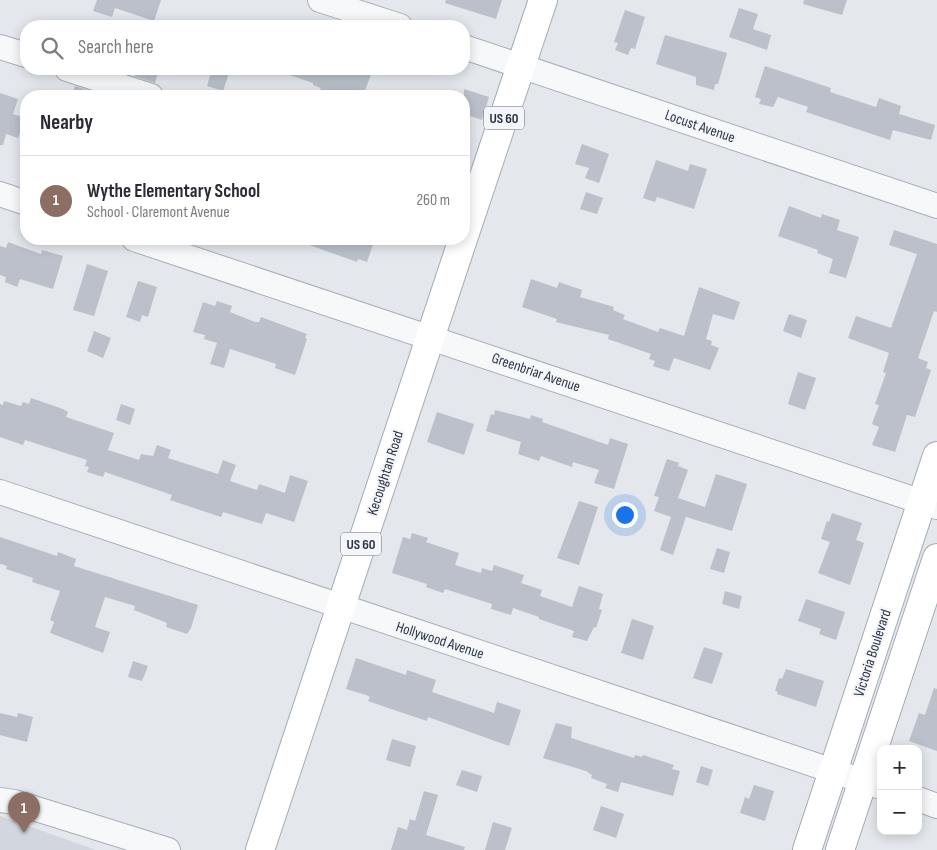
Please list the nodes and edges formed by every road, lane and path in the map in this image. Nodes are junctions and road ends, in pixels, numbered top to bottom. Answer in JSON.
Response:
{"nodes":[{"id":1,"x":320,"y":0,"type":"edge"},
{"id":2,"x":543,"y":0,"type":"edge"},
{"id":3,"x":382,"y":20,"type":"edge"},
{"id":4,"x":0,"y":47,"type":"edge"},
{"id":5,"x":470,"y":49,"type":"edge"},
{"id":6,"x":20,"y":54,"type":"edge"},
{"id":7,"x":521,"y":66,"type":"junction"},
{"id":8,"x":86,"y":75,"type":"edge"},
{"id":9,"x":132,"y":90,"type":"edge"},
{"id":10,"x":0,"y":194,"type":"edge"},
{"id":11,"x":470,"y":200,"type":"edge"},
{"id":12,"x":20,"y":201,"type":"edge"},
{"id":13,"x":937,"y":206,"type":"edge"},
{"id":14,"x":152,"y":245,"type":"edge"},
{"id":15,"x":460,"y":245,"type":"edge"},
{"id":16,"x":430,"y":337,"type":"junction"},
{"id":17,"x":937,"y":456,"type":"edge"},
{"id":18,"x":0,"y":492,"type":"edge"},
{"id":19,"x":929,"y":505,"type":"edge"},
{"id":20,"x":937,"y":558,"type":"edge"},
{"id":21,"x":341,"y":606,"type":"junction"},
{"id":22,"x":834,"y":771,"type":"junction"},
{"id":23,"x":872,"y":784,"type":"edge"},
{"id":24,"x":0,"y":800,"type":"edge"},
{"id":25,"x":922,"y":801,"type":"edge"},
{"id":26,"x":937,"y":806,"type":"edge"},
{"id":27,"x":168,"y":850,"type":"edge"},
{"id":28,"x":260,"y":850,"type":"edge"},
{"id":29,"x":807,"y":850,"type":"edge"},
{"id":30,"x":840,"y":850,"type":"edge"}],
"edges":[{"from":1,"to":3,"type":"street"},
{"from":2,"to":7,"type":"main road","name":"Kecoughtan Road","number":"US 60"},
{"from":4,"to":6,"type":"street"},
{"from":5,"to":7,"type":"street","name":"Locust Avenue"},
{"from":7,"to":11,"type":"main road","name":"Kecoughtan Road","number":"US 60"},
{"from":7,"to":13,"type":"street","name":"Locust Avenue"},
{"from":8,"to":9,"type":"street"},
{"from":10,"to":12,"type":"street"},
{"from":14,"to":16,"type":"street","name":"Greenbriar Avenue"},
{"from":15,"to":16,"type":"main road","name":"Kecoughtan Road","number":"US 60"},
{"from":16,"to":19,"type":"street","name":"Greenbriar Avenue"},
{"from":16,"to":21,"type":"main road","name":"Kecoughtan Road","number":"US 60"},
{"from":17,"to":19,"type":"main road","name":"Victoria Boulevard"},
{"from":18,"to":21,"type":"street","name":"Hollywood Avenue"},
{"from":19,"to":22,"type":"main road","name":"Victoria Boulevard"},
{"from":20,"to":23,"type":"main road"},
{"from":21,"to":22,"type":"street","name":"Hollywood Avenue"},
{"from":21,"to":28,"type":"main road","name":"Kecoughtan Road","number":"US 60"},
{"from":22,"to":23,"type":"street","name":"Hollywood Avenue"},
{"from":22,"to":29,"type":"main road","name":"Victoria Boulevard"},
{"from":23,"to":30,"type":"main road"},
{"from":24,"to":27,"type":"street"},
{"from":25,"to":26,"type":"street"}]}
